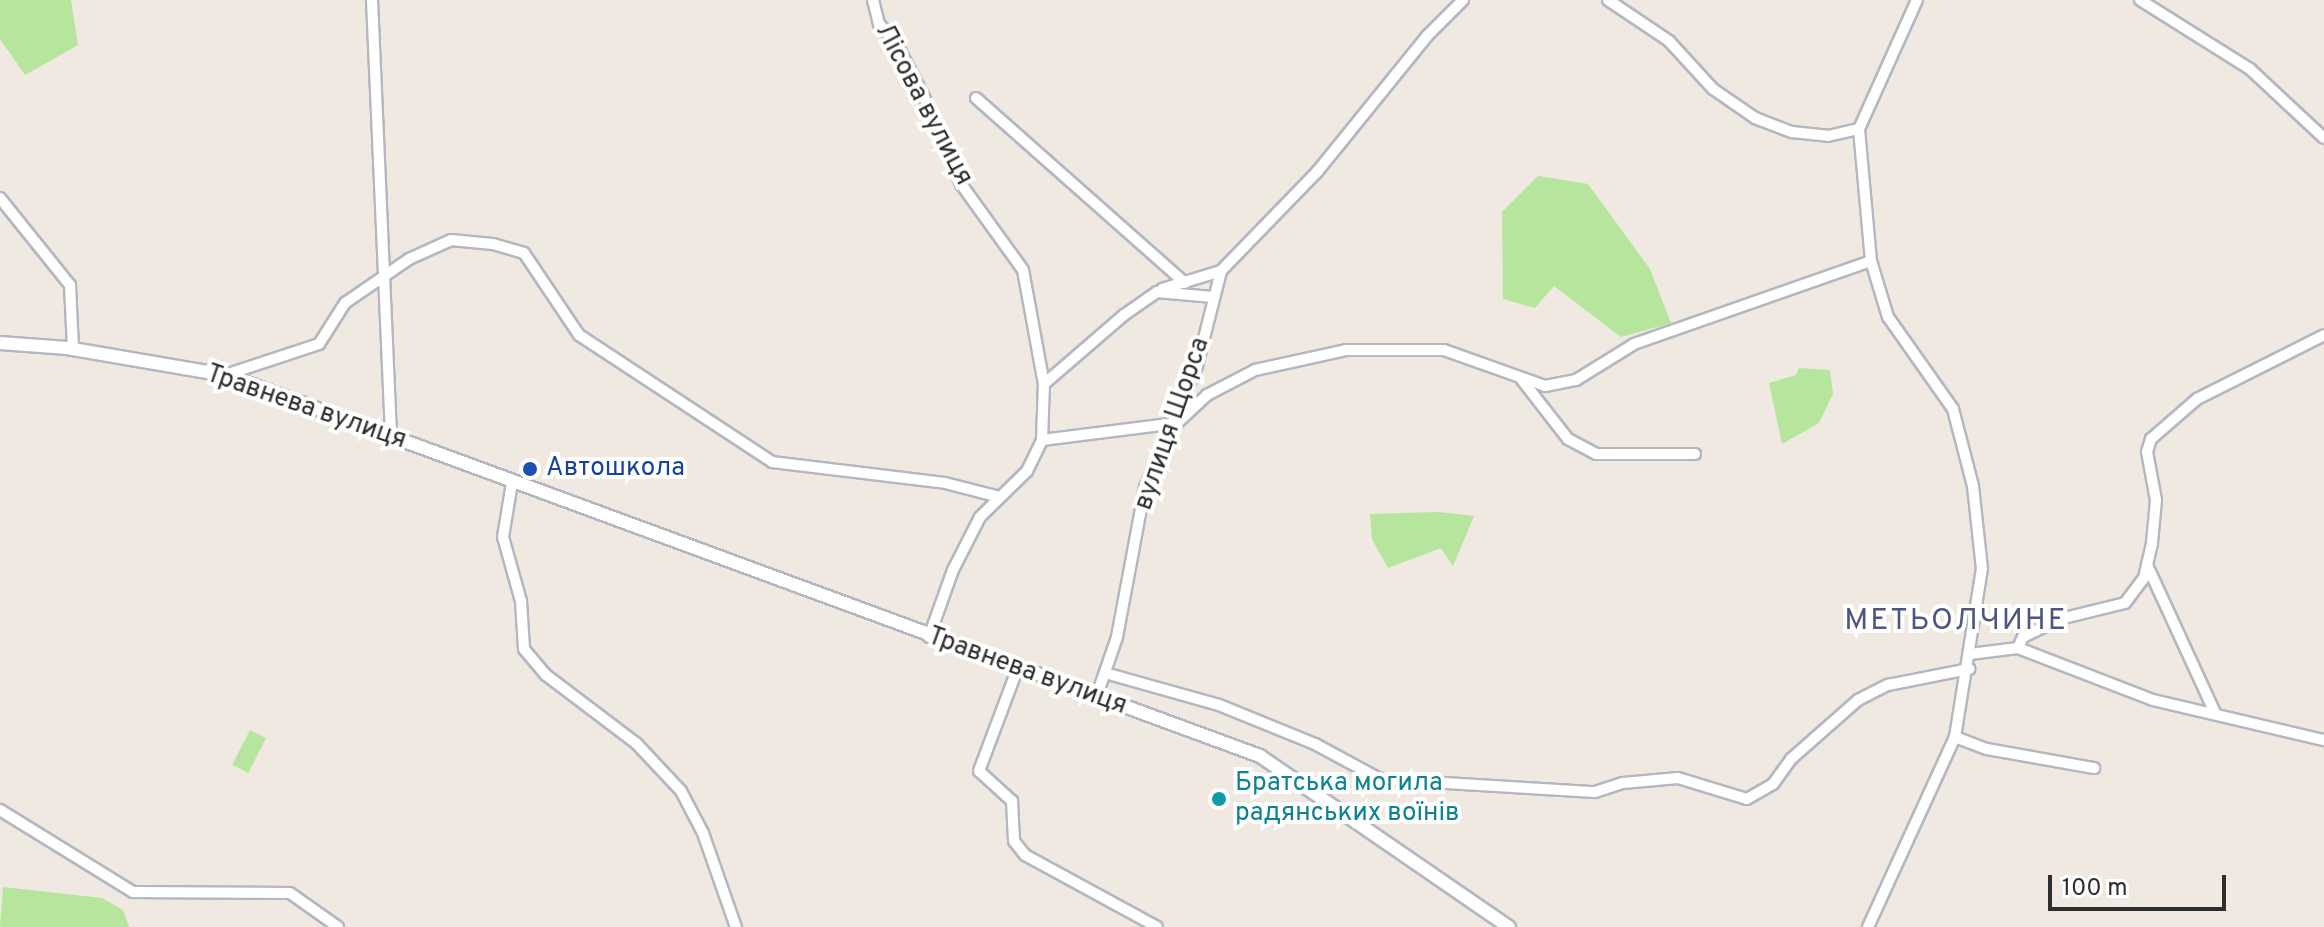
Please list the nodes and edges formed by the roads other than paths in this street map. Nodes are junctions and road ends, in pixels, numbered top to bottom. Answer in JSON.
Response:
{"nodes":[{"id":1,"x":372,"y":0,"type":"edge"},
{"id":2,"x":873,"y":0,"type":"edge"},
{"id":3,"x":1463,"y":0,"type":"edge"},
{"id":4,"x":1608,"y":0,"type":"edge"},
{"id":5,"x":1917,"y":0,"type":"edge"},
{"id":6,"x":2140,"y":0,"type":"edge"},
{"id":7,"x":976,"y":98,"type":"dead end"},
{"id":8,"x":1859,"y":129,"type":"junction"},
{"id":9,"x":2324,"y":138,"type":"edge"},
{"id":10,"x":0,"y":198,"type":"edge"},
{"id":11,"x":1871,"y":261,"type":"junction"},
{"id":12,"x":1221,"y":271,"type":"junction"},
{"id":13,"x":384,"y":279,"type":"junction"},
{"id":14,"x":1185,"y":283,"type":"junction"},
{"id":15,"x":1157,"y":292,"type":"junction"},
{"id":16,"x":1213,"y":297,"type":"junction"},
{"id":17,"x":2324,"y":335,"type":"edge"},
{"id":18,"x":0,"y":343,"type":"edge"},
{"id":19,"x":73,"y":349,"type":"junction"},
{"id":20,"x":225,"y":375,"type":"junction"},
{"id":21,"x":1522,"y":380,"type":"junction"},
{"id":22,"x":1044,"y":384,"type":"junction"},
{"id":23,"x":1177,"y":423,"type":"junction"},
{"id":24,"x":391,"y":437,"type":"junction"},
{"id":25,"x":1042,"y":440,"type":"junction"},
{"id":26,"x":1695,"y":454,"type":"dead end"},
{"id":27,"x":512,"y":483,"type":"junction"},
{"id":28,"x":996,"y":496,"type":"junction"},
{"id":29,"x":2147,"y":565,"type":"junction"},
{"id":30,"x":929,"y":637,"type":"junction"},
{"id":31,"x":2018,"y":648,"type":"junction"},
{"id":32,"x":1970,"y":654,"type":"junction"},
{"id":33,"x":1969,"y":669,"type":"junction"},
{"id":34,"x":1017,"y":670,"type":"junction"},
{"id":35,"x":1105,"y":673,"type":"junction"},
{"id":36,"x":1096,"y":698,"type":"junction"},
{"id":37,"x":2215,"y":713,"type":"junction"},
{"id":38,"x":1955,"y":737,"type":"junction"},
{"id":39,"x":2324,"y":740,"type":"edge"},
{"id":40,"x":2094,"y":768,"type":"dead end"},
{"id":41,"x":0,"y":810,"type":"edge"},
{"id":42,"x":338,"y":927,"type":"edge"},
{"id":43,"x":736,"y":927,"type":"edge"},
{"id":44,"x":1157,"y":927,"type":"edge"},
{"id":45,"x":1509,"y":927,"type":"edge"},
{"id":46,"x":1868,"y":927,"type":"edge"}],
"edges":[{"from":1,"to":13,"type":"street"},
{"from":2,"to":22,"type":"street","name":"Лісова вулиця"},
{"from":3,"to":12,"type":"street","name":"вулиця Щорса"},
{"from":4,"to":8,"type":"street"},
{"from":5,"to":8,"type":"street"},
{"from":6,"to":9,"type":"street"},
{"from":7,"to":14,"type":"street"},
{"from":8,"to":11,"type":"street"},
{"from":10,"to":19,"type":"street"},
{"from":11,"to":21,"type":"street"},
{"from":11,"to":32,"type":"street"},
{"from":12,"to":14,"type":"street"},
{"from":12,"to":16,"type":"street","name":"вулиця Щорса"},
{"from":13,"to":20,"type":"street"},
{"from":13,"to":24,"type":"street"},
{"from":13,"to":28,"type":"street"},
{"from":14,"to":15,"type":"street"},
{"from":15,"to":16,"type":"street"},
{"from":15,"to":22,"type":"street"},
{"from":16,"to":23,"type":"street","name":"вулиця Щорса"},
{"from":17,"to":29,"type":"street"},
{"from":18,"to":19,"type":"street","name":"Травнева вулиця"},
{"from":19,"to":20,"type":"street","name":"Травнева вулиця"},
{"from":20,"to":24,"type":"street","name":"Травнева вулиця"},
{"from":21,"to":23,"type":"street"},
{"from":21,"to":26,"type":"street"},
{"from":22,"to":25,"type":"street","name":"Лісова вулиця"},
{"from":23,"to":25,"type":"street"},
{"from":23,"to":35,"type":"street","name":"вулиця Щорса"},
{"from":24,"to":27,"type":"street","name":"Травнева вулиця"},
{"from":25,"to":28,"type":"street"},
{"from":27,"to":30,"type":"street","name":"Травнева вулиця"},
{"from":27,"to":43,"type":"street"},
{"from":28,"to":30,"type":"street"},
{"from":29,"to":31,"type":"street"},
{"from":29,"to":37,"type":"street"},
{"from":30,"to":34,"type":"street","name":"Травнева вулиця"},
{"from":31,"to":32,"type":"street"},
{"from":31,"to":37,"type":"street"},
{"from":32,"to":33,"type":"street"},
{"from":33,"to":35,"type":"street"},
{"from":33,"to":38,"type":"street"},
{"from":34,"to":36,"type":"street","name":"Травнева вулиця"},
{"from":34,"to":44,"type":"street"},
{"from":35,"to":36,"type":"street","name":"вулиця Щорса"},
{"from":36,"to":45,"type":"street","name":"Травнева вулиця"},
{"from":37,"to":39,"type":"street"},
{"from":38,"to":40,"type":"street"},
{"from":38,"to":46,"type":"street"},
{"from":41,"to":42,"type":"street"}]}
